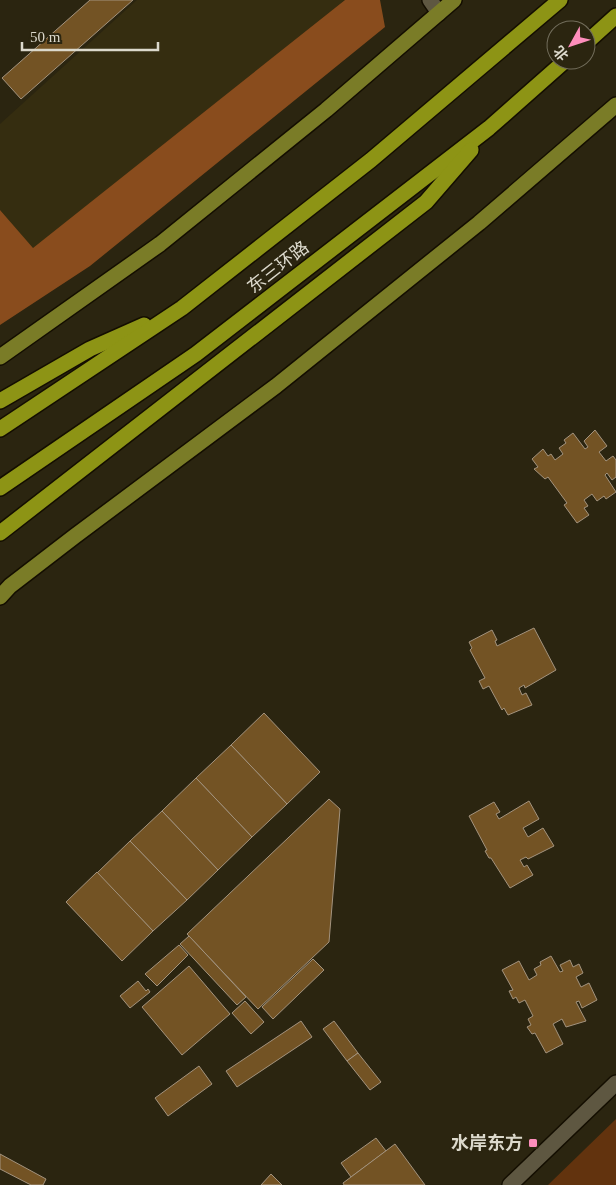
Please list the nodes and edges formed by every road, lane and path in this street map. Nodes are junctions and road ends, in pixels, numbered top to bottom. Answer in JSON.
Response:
{"nodes":[{"id":1,"x":430,"y":0,"type":"edge"},
{"id":2,"x":454,"y":0,"type":"edge"},
{"id":3,"x":560,"y":0,"type":"edge"},
{"id":4,"x":439,"y":13,"type":"junction"},
{"id":5,"x":616,"y":16,"type":"edge"},
{"id":6,"x":596,"y":33,"type":"edge"},
{"id":7,"x":555,"y":70,"type":"edge"},
{"id":8,"x":616,"y":105,"type":"edge"},
{"id":9,"x":489,"y":128,"type":"junction"},
{"id":10,"x":182,"y":308,"type":"junction"},
{"id":11,"x":0,"y":357,"type":"edge"},
{"id":12,"x":0,"y":401,"type":"edge"},
{"id":13,"x":0,"y":429,"type":"edge"},
{"id":14,"x":0,"y":488,"type":"edge"},
{"id":15,"x":0,"y":533,"type":"edge"},
{"id":16,"x":0,"y":597,"type":"edge"},
{"id":17,"x":616,"y":1083,"type":"edge"},
{"id":18,"x":510,"y":1185,"type":"edge"}],
"edges":[{"from":1,"to":4,"type":"street"},
{"from":2,"to":4,"type":"main road"},
{"from":3,"to":10,"type":"highway","name":"东三环路"},
{"from":4,"to":11,"type":"main road"},
{"from":5,"to":6,"type":"highway"},
{"from":7,"to":9,"type":"highway","name":"东三环路"},
{"from":8,"to":16,"type":"main road"},
{"from":9,"to":14,"type":"highway","name":"东三环路"},
{"from":9,"to":15,"type":"highway"},
{"from":10,"to":12,"type":"highway"},
{"from":10,"to":13,"type":"highway","name":"东三环路"},
{"from":17,"to":18,"type":"street"}]}
